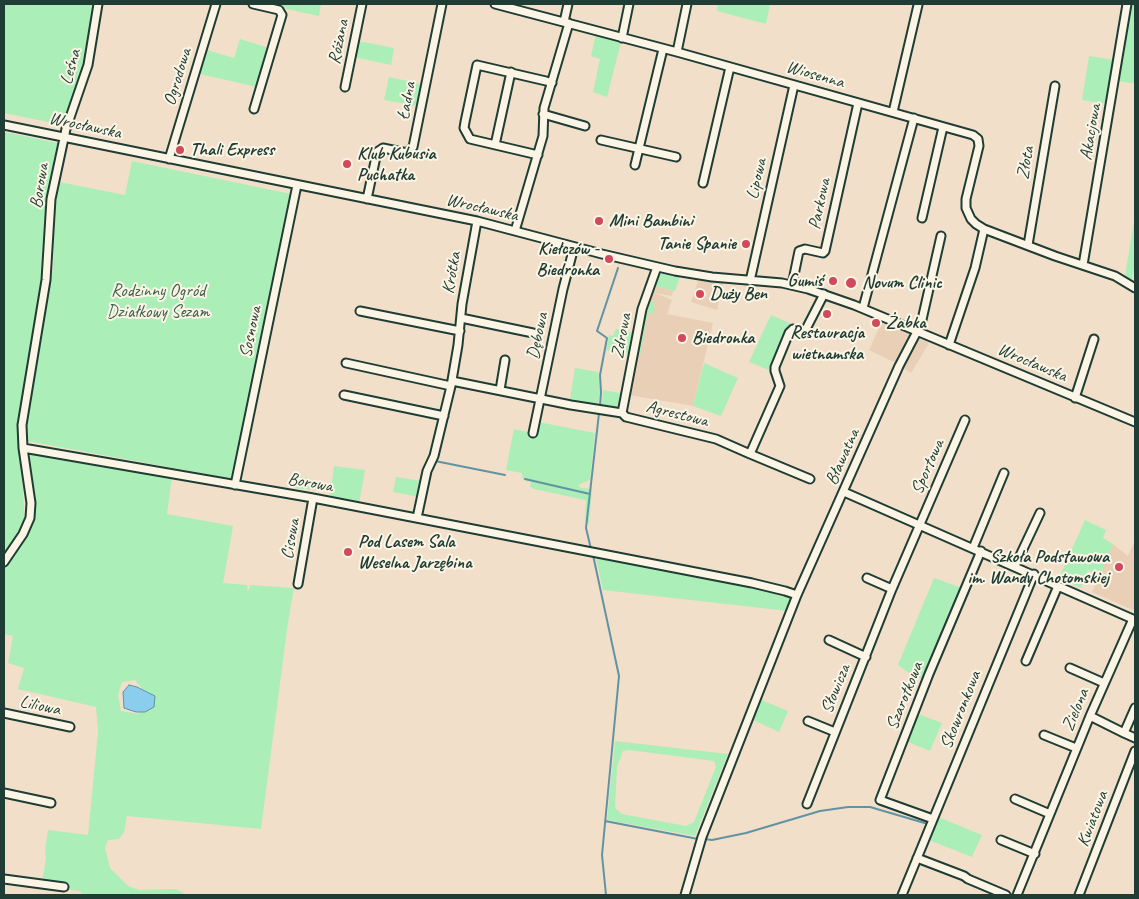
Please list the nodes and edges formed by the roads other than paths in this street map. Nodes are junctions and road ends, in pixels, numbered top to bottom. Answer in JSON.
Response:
{"nodes":[{"id":1,"x":98,"y":4,"type":"edge"},
{"id":2,"x":216,"y":4,"type":"edge"},
{"id":3,"x":253,"y":4,"type":"edge"},
{"id":4,"x":362,"y":4,"type":"edge"},
{"id":5,"x":442,"y":4,"type":"edge"},
{"id":6,"x":495,"y":4,"type":"edge"},
{"id":7,"x":568,"y":4,"type":"edge"},
{"id":8,"x":629,"y":4,"type":"edge"},
{"id":9,"x":687,"y":4,"type":"edge"},
{"id":10,"x":1127,"y":4,"type":"edge"},
{"id":11,"x":918,"y":5,"type":"edge"},
{"id":12,"x":566,"y":23,"type":"junction"},
{"id":13,"x":622,"y":38,"type":"junction"},
{"id":14,"x":663,"y":49,"type":"junction"},
{"id":15,"x":676,"y":52,"type":"junction"},
{"id":16,"x":730,"y":67,"type":"junction"},
{"id":17,"x":511,"y":72,"type":"junction"},
{"id":18,"x":552,"y":84,"type":"junction"},
{"id":19,"x":794,"y":85,"type":"junction"},
{"id":20,"x":1054,"y":86,"type":"dead end"},
{"id":21,"x":345,"y":87,"type":"dead end"},
{"id":22,"x":858,"y":103,"type":"junction"},
{"id":23,"x":254,"y":109,"type":"dead end"},
{"id":24,"x":893,"y":112,"type":"junction"},
{"id":25,"x":543,"y":114,"type":"junction"},
{"id":26,"x":914,"y":118,"type":"junction"},
{"id":27,"x":4,"y":125,"type":"edge"},
{"id":28,"x":585,"y":126,"type":"dead end"},
{"id":29,"x":943,"y":126,"type":"junction"},
{"id":30,"x":64,"y":137,"type":"junction"},
{"id":31,"x":602,"y":140,"type":"dead end"},
{"id":32,"x":495,"y":145,"type":"junction"},
{"id":33,"x":639,"y":149,"type":"junction"},
{"id":34,"x":538,"y":155,"type":"junction"},
{"id":35,"x":676,"y":157,"type":"dead end"},
{"id":36,"x":168,"y":159,"type":"junction"},
{"id":37,"x":635,"y":165,"type":"dead end"},
{"id":38,"x":702,"y":183,"type":"dead end"},
{"id":39,"x":297,"y":185,"type":"junction"},
{"id":40,"x":368,"y":199,"type":"junction"},
{"id":41,"x":922,"y":218,"type":"dead end"},
{"id":42,"x":477,"y":221,"type":"junction"},
{"id":43,"x":984,"y":229,"type":"junction"},
{"id":44,"x":515,"y":231,"type":"junction"},
{"id":45,"x":941,"y":236,"type":"dead end"},
{"id":46,"x":1028,"y":245,"type":"junction"},
{"id":47,"x":574,"y":247,"type":"junction"},
{"id":48,"x":1083,"y":266,"type":"junction"},
{"id":49,"x":657,"y":267,"type":"junction"},
{"id":50,"x":750,"y":281,"type":"junction"},
{"id":51,"x":792,"y":285,"type":"junction"},
{"id":52,"x":1135,"y":287,"type":"edge"},
{"id":53,"x":824,"y":294,"type":"junction"},
{"id":54,"x":863,"y":308,"type":"junction"},
{"id":55,"x":360,"y":311,"type":"dead end"},
{"id":56,"x":461,"y":318,"type":"junction"},
{"id":57,"x":460,"y":330,"type":"junction"},
{"id":58,"x":917,"y":332,"type":"junction"},
{"id":59,"x":533,"y":333,"type":"dead end"},
{"id":60,"x":1094,"y":339,"type":"dead end"},
{"id":61,"x":949,"y":345,"type":"junction"},
{"id":62,"x":505,"y":360,"type":"dead end"},
{"id":63,"x":346,"y":363,"type":"dead end"},
{"id":64,"x":451,"y":383,"type":"junction"},
{"id":65,"x":500,"y":390,"type":"junction"},
{"id":66,"x":344,"y":395,"type":"dead end"},
{"id":67,"x":1075,"y":398,"type":"junction"},
{"id":68,"x":540,"y":399,"type":"junction"},
{"id":69,"x":622,"y":413,"type":"junction"},
{"id":70,"x":444,"y":416,"type":"junction"},
{"id":71,"x":965,"y":420,"type":"dead end"},
{"id":72,"x":1135,"y":422,"type":"edge"},
{"id":73,"x":533,"y":433,"type":"dead end"},
{"id":74,"x":22,"y":448,"type":"junction"},
{"id":75,"x":750,"y":454,"type":"junction"},
{"id":76,"x":1004,"y":473,"type":"dead end"},
{"id":77,"x":810,"y":479,"type":"dead end"},
{"id":78,"x":235,"y":485,"type":"junction"},
{"id":79,"x":844,"y":492,"type":"junction"},
{"id":80,"x":313,"y":498,"type":"junction"},
{"id":81,"x":1040,"y":513,"type":"dead end"},
{"id":82,"x":417,"y":518,"type":"junction"},
{"id":83,"x":919,"y":525,"type":"junction"},
{"id":84,"x":977,"y":550,"type":"junction"},
{"id":85,"x":4,"y":562,"type":"edge"},
{"id":86,"x":1014,"y":566,"type":"junction"},
{"id":87,"x":1034,"y":574,"type":"junction"},
{"id":88,"x":867,"y":578,"type":"dead end"},
{"id":89,"x":298,"y":584,"type":"dead end"},
{"id":90,"x":1058,"y":586,"type":"junction"},
{"id":91,"x":892,"y":588,"type":"junction"},
{"id":92,"x":797,"y":595,"type":"junction"},
{"id":93,"x":1134,"y":619,"type":"edge"},
{"id":94,"x":829,"y":640,"type":"dead end"},
{"id":95,"x":866,"y":656,"type":"junction"},
{"id":96,"x":1026,"y":661,"type":"dead end"},
{"id":97,"x":1070,"y":668,"type":"dead end"},
{"id":98,"x":1104,"y":683,"type":"junction"},
{"id":99,"x":1135,"y":708,"type":"edge"},
{"id":100,"x":4,"y":713,"type":"edge"},
{"id":101,"x":1090,"y":716,"type":"junction"},
{"id":102,"x":808,"y":722,"type":"dead end"},
{"id":103,"x":70,"y":727,"type":"dead end"},
{"id":104,"x":835,"y":732,"type":"junction"},
{"id":105,"x":1124,"y":733,"type":"junction"},
{"id":106,"x":1044,"y":735,"type":"dead end"},
{"id":107,"x":1135,"y":738,"type":"edge"},
{"id":108,"x":1076,"y":748,"type":"junction"},
{"id":109,"x":1135,"y":753,"type":"edge"},
{"id":110,"x":4,"y":793,"type":"edge"},
{"id":111,"x":1016,"y":799,"type":"dead end"},
{"id":112,"x":51,"y":804,"type":"dead end"},
{"id":113,"x":807,"y":804,"type":"dead end"},
{"id":114,"x":1050,"y":814,"type":"junction"},
{"id":115,"x":933,"y":819,"type":"junction"},
{"id":116,"x":1001,"y":840,"type":"dead end"},
{"id":117,"x":1035,"y":854,"type":"junction"},
{"id":118,"x":917,"y":858,"type":"junction"},
{"id":119,"x":4,"y":879,"type":"edge"},
{"id":120,"x":64,"y":887,"type":"dead end"},
{"id":121,"x":996,"y":894,"type":"edge"},
{"id":122,"x":685,"y":895,"type":"edge"},
{"id":123,"x":902,"y":895,"type":"edge"},
{"id":124,"x":1006,"y":895,"type":"edge"},
{"id":125,"x":1017,"y":895,"type":"edge"},
{"id":126,"x":1079,"y":895,"type":"edge"}],
"edges":[{"from":1,"to":30,"type":"street","name":"Leśna"},
{"from":2,"to":36,"type":"street","name":"Ogrodowa"},
{"from":3,"to":23,"type":"street"},
{"from":4,"to":21,"type":"street","name":"Różana"},
{"from":5,"to":40,"type":"street","name":"Ładna"},
{"from":6,"to":12,"type":"street","name":"Wiosenna"},
{"from":7,"to":12,"type":"street"},
{"from":8,"to":13,"type":"street"},
{"from":9,"to":15,"type":"street"},
{"from":10,"to":48,"type":"street","name":"Akacjowa"},
{"from":11,"to":24,"type":"street"},
{"from":12,"to":13,"type":"street","name":"Wiosenna"},
{"from":12,"to":18,"type":"street"},
{"from":13,"to":14,"type":"street","name":"Wiosenna"},
{"from":14,"to":15,"type":"street","name":"Wiosenna"},
{"from":14,"to":33,"type":"street"},
{"from":15,"to":16,"type":"street","name":"Wiosenna"},
{"from":16,"to":19,"type":"street","name":"Wiosenna"},
{"from":16,"to":38,"type":"street"},
{"from":17,"to":18,"type":"street"},
{"from":17,"to":32,"type":"street"},
{"from":17,"to":32,"type":"street"},
{"from":18,"to":25,"type":"street"},
{"from":19,"to":22,"type":"street","name":"Wiosenna"},
{"from":19,"to":50,"type":"street","name":"Lipowa"},
{"from":20,"to":46,"type":"street","name":"Złota"},
{"from":22,"to":24,"type":"street","name":"Wiosenna"},
{"from":22,"to":51,"type":"street","name":"Parkowa"},
{"from":24,"to":26,"type":"street","name":"Wiosenna"},
{"from":25,"to":28,"type":"street"},
{"from":25,"to":34,"type":"street"},
{"from":26,"to":29,"type":"street","name":"Wiosenna"},
{"from":26,"to":54,"type":"street"},
{"from":27,"to":30,"type":"street","name":"Wrocławska"},
{"from":29,"to":41,"type":"street"},
{"from":29,"to":43,"type":"street","name":"Wiosenna"},
{"from":30,"to":36,"type":"street","name":"Wrocławska"},
{"from":30,"to":74,"type":"street","name":"Borowa"},
{"from":31,"to":33,"type":"street"},
{"from":32,"to":34,"type":"street"},
{"from":33,"to":35,"type":"street"},
{"from":33,"to":37,"type":"street"},
{"from":34,"to":44,"type":"street"},
{"from":36,"to":39,"type":"street","name":"Wrocławska"},
{"from":39,"to":40,"type":"street","name":"Wrocławska"},
{"from":39,"to":78,"type":"street","name":"Sosnowa"},
{"from":40,"to":42,"type":"street","name":"Wrocławska"},
{"from":42,"to":44,"type":"street","name":"Wrocławska"},
{"from":42,"to":56,"type":"street","name":"Krótka"},
{"from":43,"to":46,"type":"street"},
{"from":43,"to":61,"type":"street"},
{"from":44,"to":47,"type":"street","name":"Wrocławska"},
{"from":45,"to":58,"type":"street"},
{"from":46,"to":48,"type":"street"},
{"from":47,"to":49,"type":"street","name":"Wrocławska"},
{"from":47,"to":68,"type":"street","name":"Dębowa"},
{"from":48,"to":52,"type":"street"},
{"from":49,"to":50,"type":"street","name":"Wrocławska"},
{"from":49,"to":69,"type":"street","name":"Zdrowa"},
{"from":50,"to":51,"type":"street","name":"Wrocławska"},
{"from":51,"to":53,"type":"street","name":"Wrocławska"},
{"from":53,"to":54,"type":"street","name":"Wrocławska"},
{"from":53,"to":75,"type":"street"},
{"from":54,"to":58,"type":"street","name":"Wrocławska"},
{"from":55,"to":57,"type":"street"},
{"from":56,"to":57,"type":"street","name":"Krótka"},
{"from":56,"to":59,"type":"street"},
{"from":57,"to":64,"type":"street","name":"Krótka"},
{"from":58,"to":61,"type":"street","name":"Wrocławska"},
{"from":58,"to":79,"type":"street","name":"Bławatna"},
{"from":60,"to":67,"type":"street"},
{"from":61,"to":67,"type":"street","name":"Wrocławska"},
{"from":62,"to":65,"type":"street"},
{"from":63,"to":64,"type":"street"},
{"from":64,"to":65,"type":"street"},
{"from":64,"to":70,"type":"street","name":"Krótka"},
{"from":65,"to":68,"type":"street"},
{"from":66,"to":70,"type":"street"},
{"from":67,"to":72,"type":"street","name":"Wrocławska"},
{"from":68,"to":69,"type":"street","name":"Agrestowa"},
{"from":68,"to":73,"type":"street","name":"Dębowa"},
{"from":69,"to":75,"type":"street","name":"Agrestowa"},
{"from":70,"to":82,"type":"street","name":"Krótka"},
{"from":71,"to":83,"type":"street","name":"Sportowa"},
{"from":74,"to":78,"type":"street","name":"Borowa"},
{"from":74,"to":85,"type":"street","name":"Borowa"},
{"from":75,"to":77,"type":"street","name":"Agrestowa"},
{"from":76,"to":84,"type":"street"},
{"from":78,"to":80,"type":"street","name":"Borowa"},
{"from":79,"to":83,"type":"street"},
{"from":79,"to":92,"type":"street","name":"Bławatna"},
{"from":80,"to":82,"type":"street","name":"Borowa"},
{"from":80,"to":89,"type":"street","name":"Cisowa"},
{"from":81,"to":86,"type":"street"},
{"from":82,"to":92,"type":"street","name":"Borowa"},
{"from":83,"to":84,"type":"street"},
{"from":83,"to":91,"type":"street","name":"Słowicza"},
{"from":84,"to":86,"type":"street"},
{"from":84,"to":115,"type":"street","name":"Szarotkowa"},
{"from":86,"to":87,"type":"street"},
{"from":87,"to":90,"type":"street"},
{"from":87,"to":115,"type":"street","name":"Skowronkowa"},
{"from":88,"to":91,"type":"street"},
{"from":90,"to":93,"type":"street"},
{"from":90,"to":96,"type":"street"},
{"from":91,"to":95,"type":"street","name":"Słowicza"},
{"from":92,"to":122,"type":"street","name":"Bławatna"},
{"from":93,"to":98,"type":"street","name":"Zielona"},
{"from":94,"to":95,"type":"street","name":"Słowicza"},
{"from":95,"to":104,"type":"street","name":"Słowicza"},
{"from":97,"to":98,"type":"street","name":"Zielona"},
{"from":98,"to":101,"type":"street","name":"Zielona"},
{"from":99,"to":105,"type":"street"},
{"from":100,"to":103,"type":"street","name":"Liliowa"},
{"from":101,"to":105,"type":"street"},
{"from":101,"to":108,"type":"street","name":"Zielona"},
{"from":102,"to":104,"type":"street","name":"Słowicza"},
{"from":104,"to":113,"type":"street","name":"Słowicza"},
{"from":105,"to":107,"type":"street"},
{"from":106,"to":108,"type":"street","name":"Zielona"},
{"from":108,"to":114,"type":"street","name":"Zielona"},
{"from":109,"to":126,"type":"street","name":"Kwiatowa"},
{"from":110,"to":112,"type":"street"},
{"from":111,"to":114,"type":"street"},
{"from":114,"to":117,"type":"street","name":"Zielona"},
{"from":115,"to":118,"type":"street","name":"Skowronkowa"},
{"from":116,"to":117,"type":"street"},
{"from":117,"to":125,"type":"street","name":"Zielona"},
{"from":118,"to":121,"type":"street"},
{"from":118,"to":123,"type":"street","name":"Skowronkowa"},
{"from":119,"to":120,"type":"street"},
{"from":121,"to":124,"type":"street"}]}
